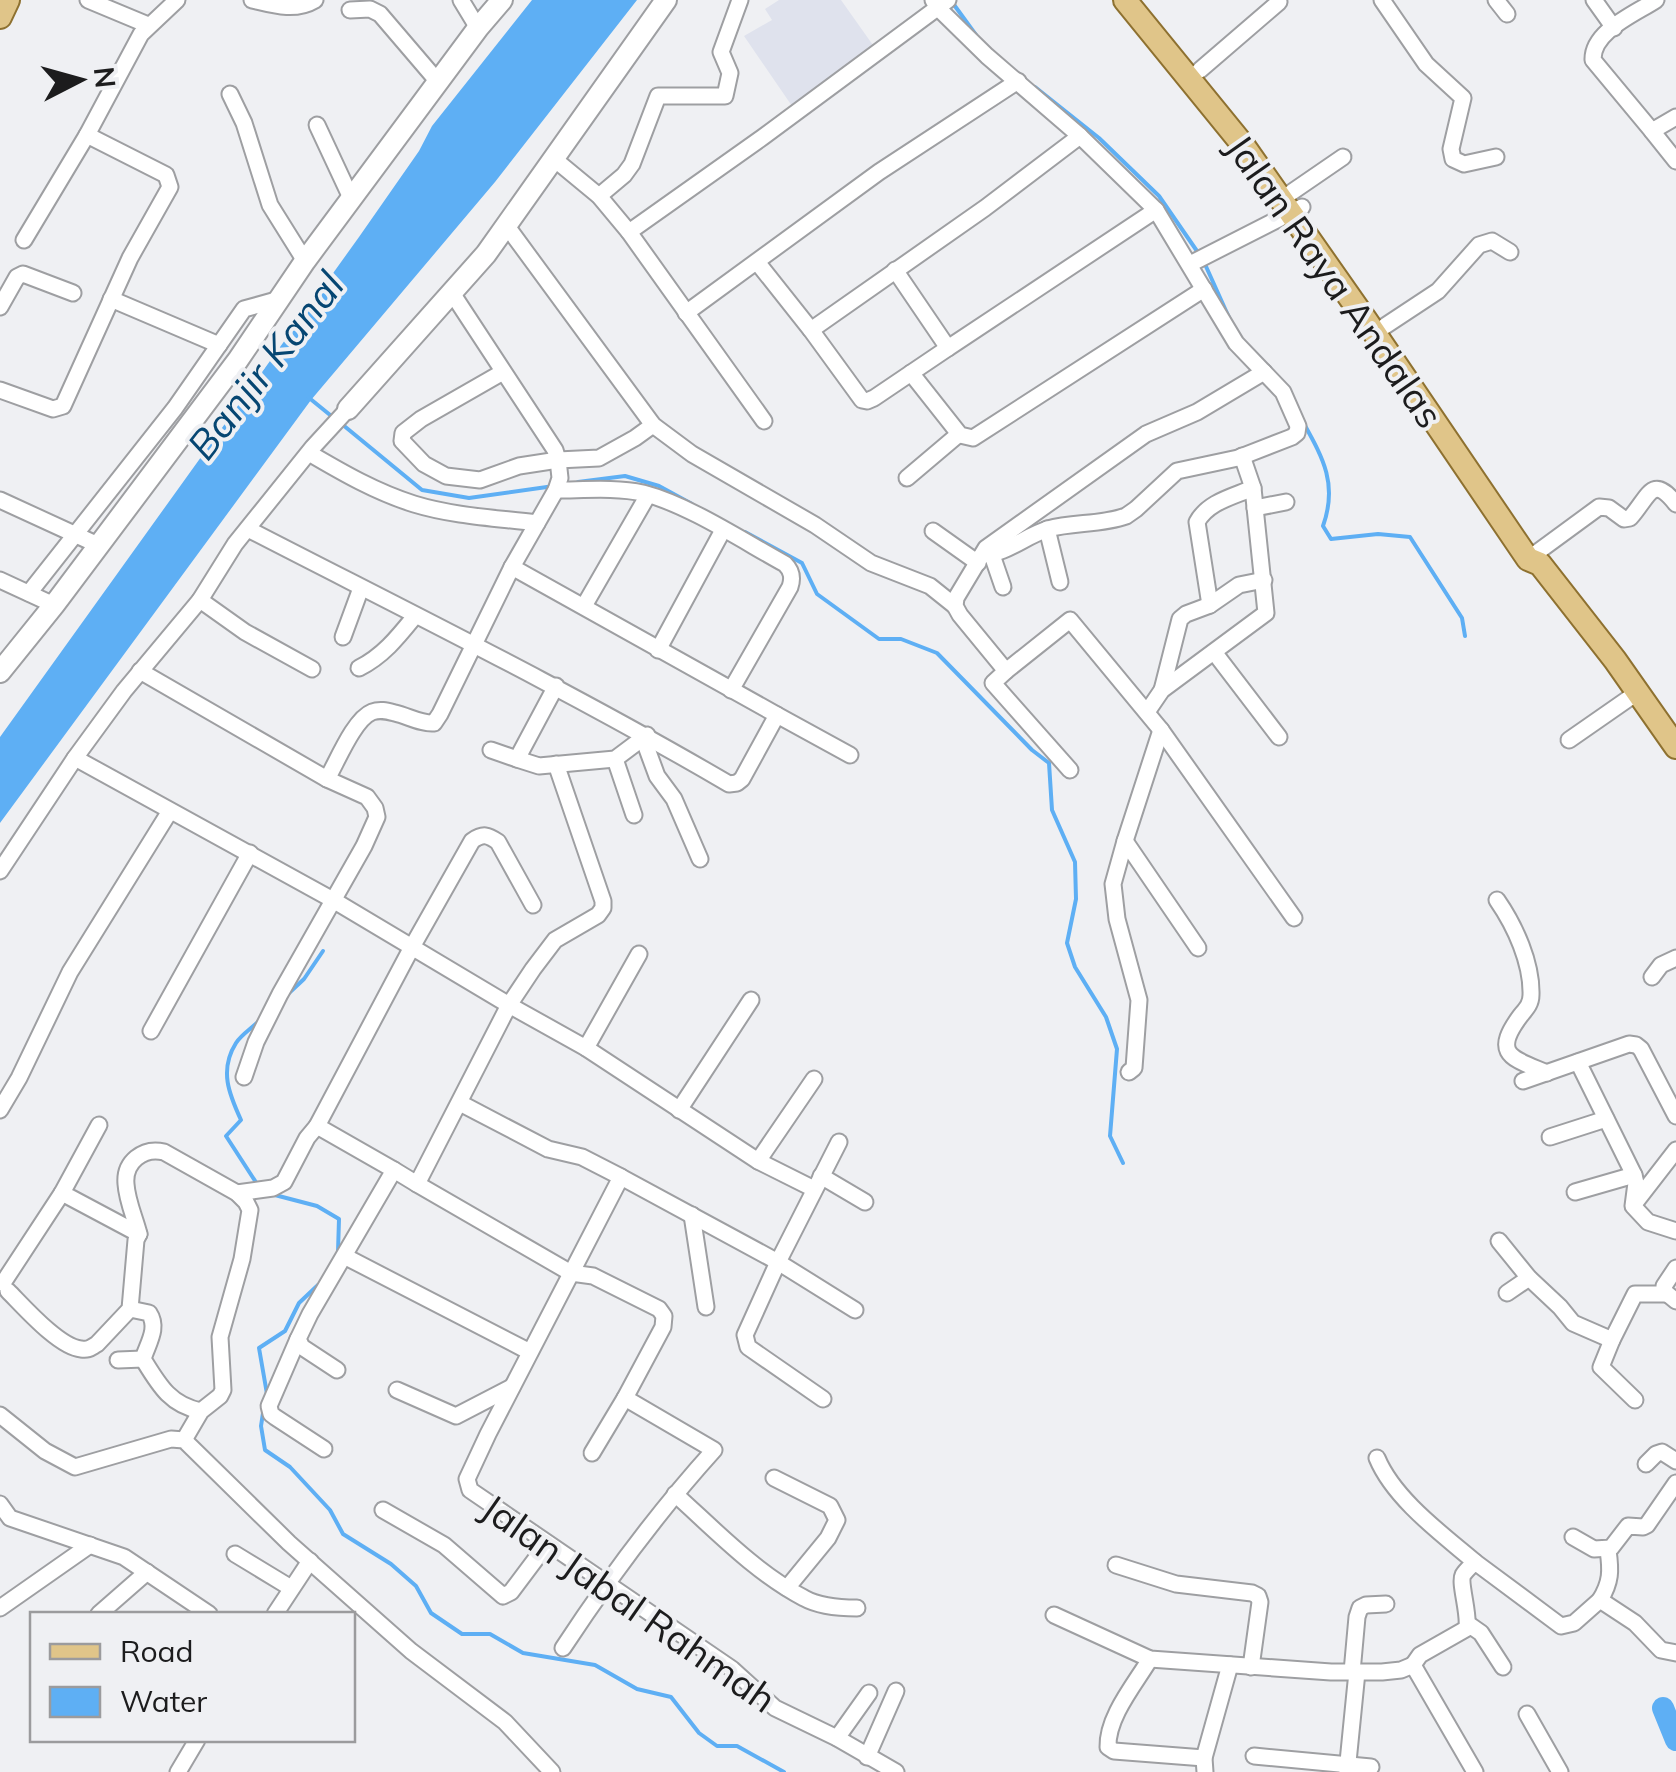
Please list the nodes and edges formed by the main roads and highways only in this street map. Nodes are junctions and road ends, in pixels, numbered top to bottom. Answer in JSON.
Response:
{"nodes":[{"id":1,"x":8,"y":0,"type":"edge"},
{"id":2,"x":1137,"y":4,"type":"edge"},
{"id":3,"x":0,"y":17,"type":"edge"},
{"id":4,"x":1295,"y":204,"type":"junction"},
{"id":5,"x":1457,"y":444,"type":"junction"},
{"id":6,"x":1676,"y":747,"type":"edge"}],
"edges":[{"from":1,"to":3,"type":"main road"},
{"from":2,"to":4,"type":"main road","name":"Jalan Raya Andalas"},
{"from":2,"to":4,"type":"main road","name":"Jalan Raya Andalas"},
{"from":4,"to":5,"type":"main road","name":"Jalan Raya Andalas"},
{"from":4,"to":5,"type":"main road","name":"Jalan Raya Andalas"},
{"from":5,"to":6,"type":"main road","name":"Jalan Raya Andalas"}]}
